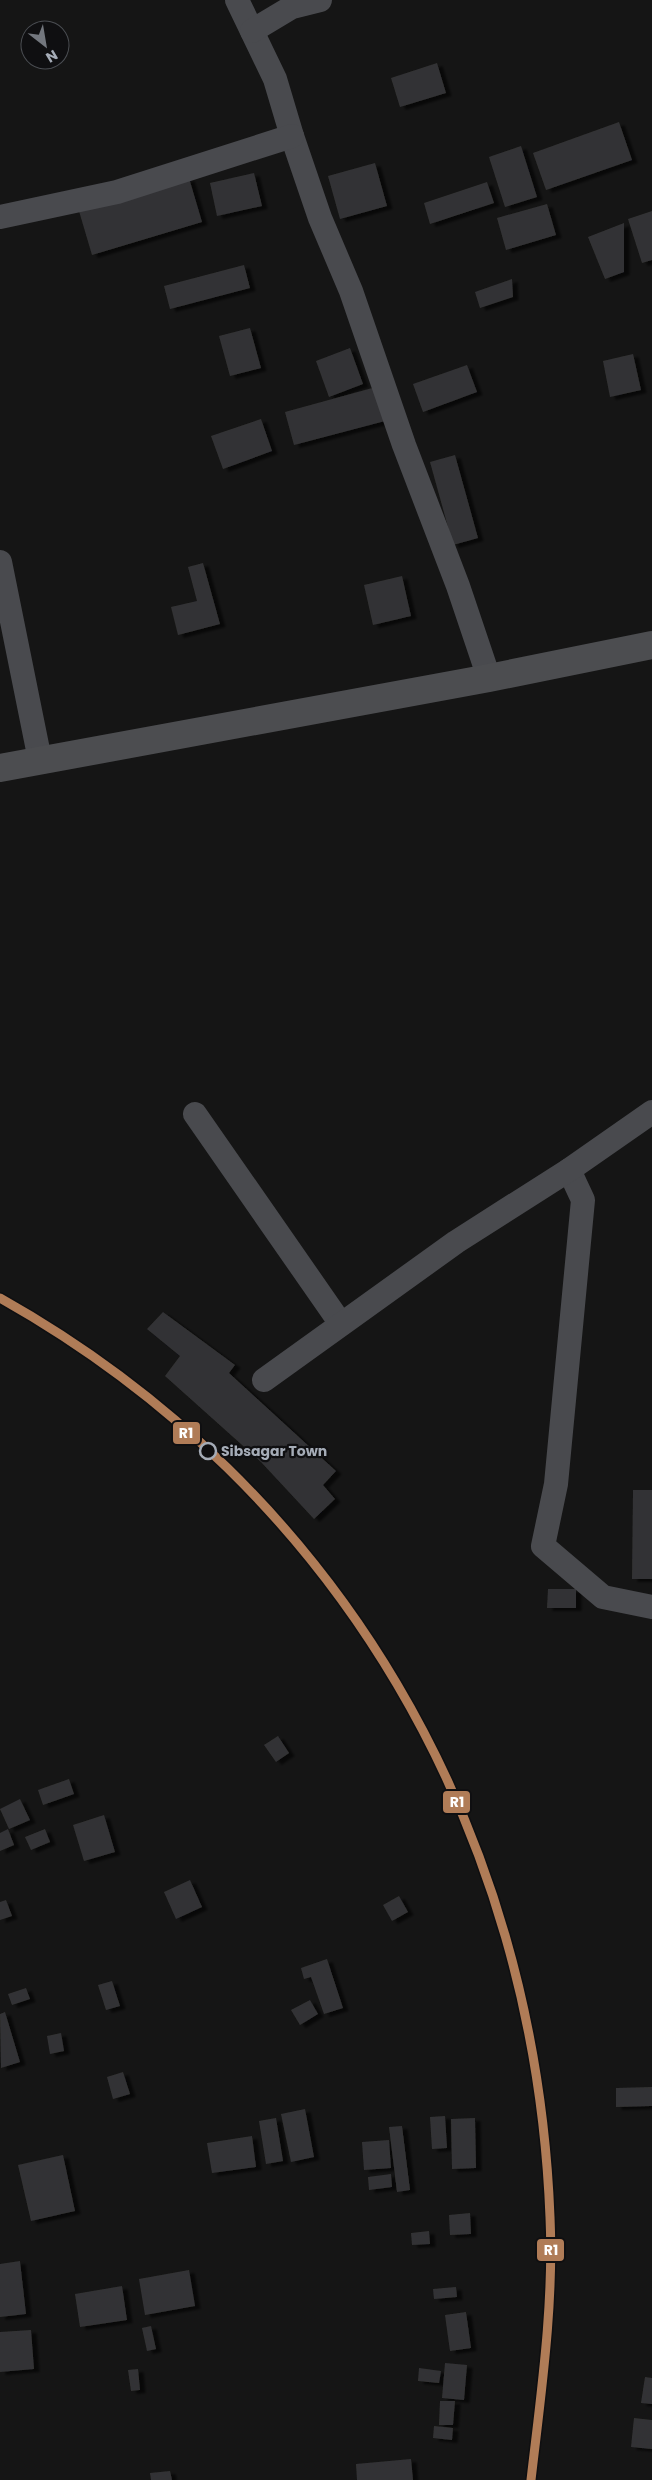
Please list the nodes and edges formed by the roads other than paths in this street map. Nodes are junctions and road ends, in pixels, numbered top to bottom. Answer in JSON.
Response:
{"nodes":[{"id":1,"x":237,"y":0,"type":"edge"},
{"id":2,"x":320,"y":0,"type":"edge"},
{"id":3,"x":252,"y":31,"type":"junction"},
{"id":4,"x":292,"y":136,"type":"junction"},
{"id":5,"x":0,"y":217,"type":"edge"},
{"id":6,"x":0,"y":562,"type":"edge"},
{"id":7,"x":652,"y":645,"type":"edge"},
{"id":8,"x":489,"y":678,"type":"junction"},
{"id":9,"x":40,"y":760,"type":"junction"},
{"id":10,"x":0,"y":768,"type":"edge"},
{"id":11,"x":652,"y":1112,"type":"edge"},
{"id":12,"x":195,"y":1114,"type":"dead end"},
{"id":13,"x":569,"y":1170,"type":"junction"},
{"id":14,"x":341,"y":1324,"type":"junction"},
{"id":15,"x":264,"y":1380,"type":"dead end"},
{"id":16,"x":652,"y":1607,"type":"edge"}],
"edges":[{"from":1,"to":3,"type":"street"},
{"from":2,"to":3,"type":"street"},
{"from":3,"to":4,"type":"street"},
{"from":4,"to":5,"type":"street"},
{"from":4,"to":8,"type":"street"},
{"from":6,"to":9,"type":"street"},
{"from":7,"to":8,"type":"highway"},
{"from":8,"to":9,"type":"highway"},
{"from":9,"to":10,"type":"highway"},
{"from":11,"to":13,"type":"street"},
{"from":12,"to":14,"type":"street"},
{"from":13,"to":14,"type":"street"},
{"from":13,"to":16,"type":"street"},
{"from":14,"to":15,"type":"street"}]}
